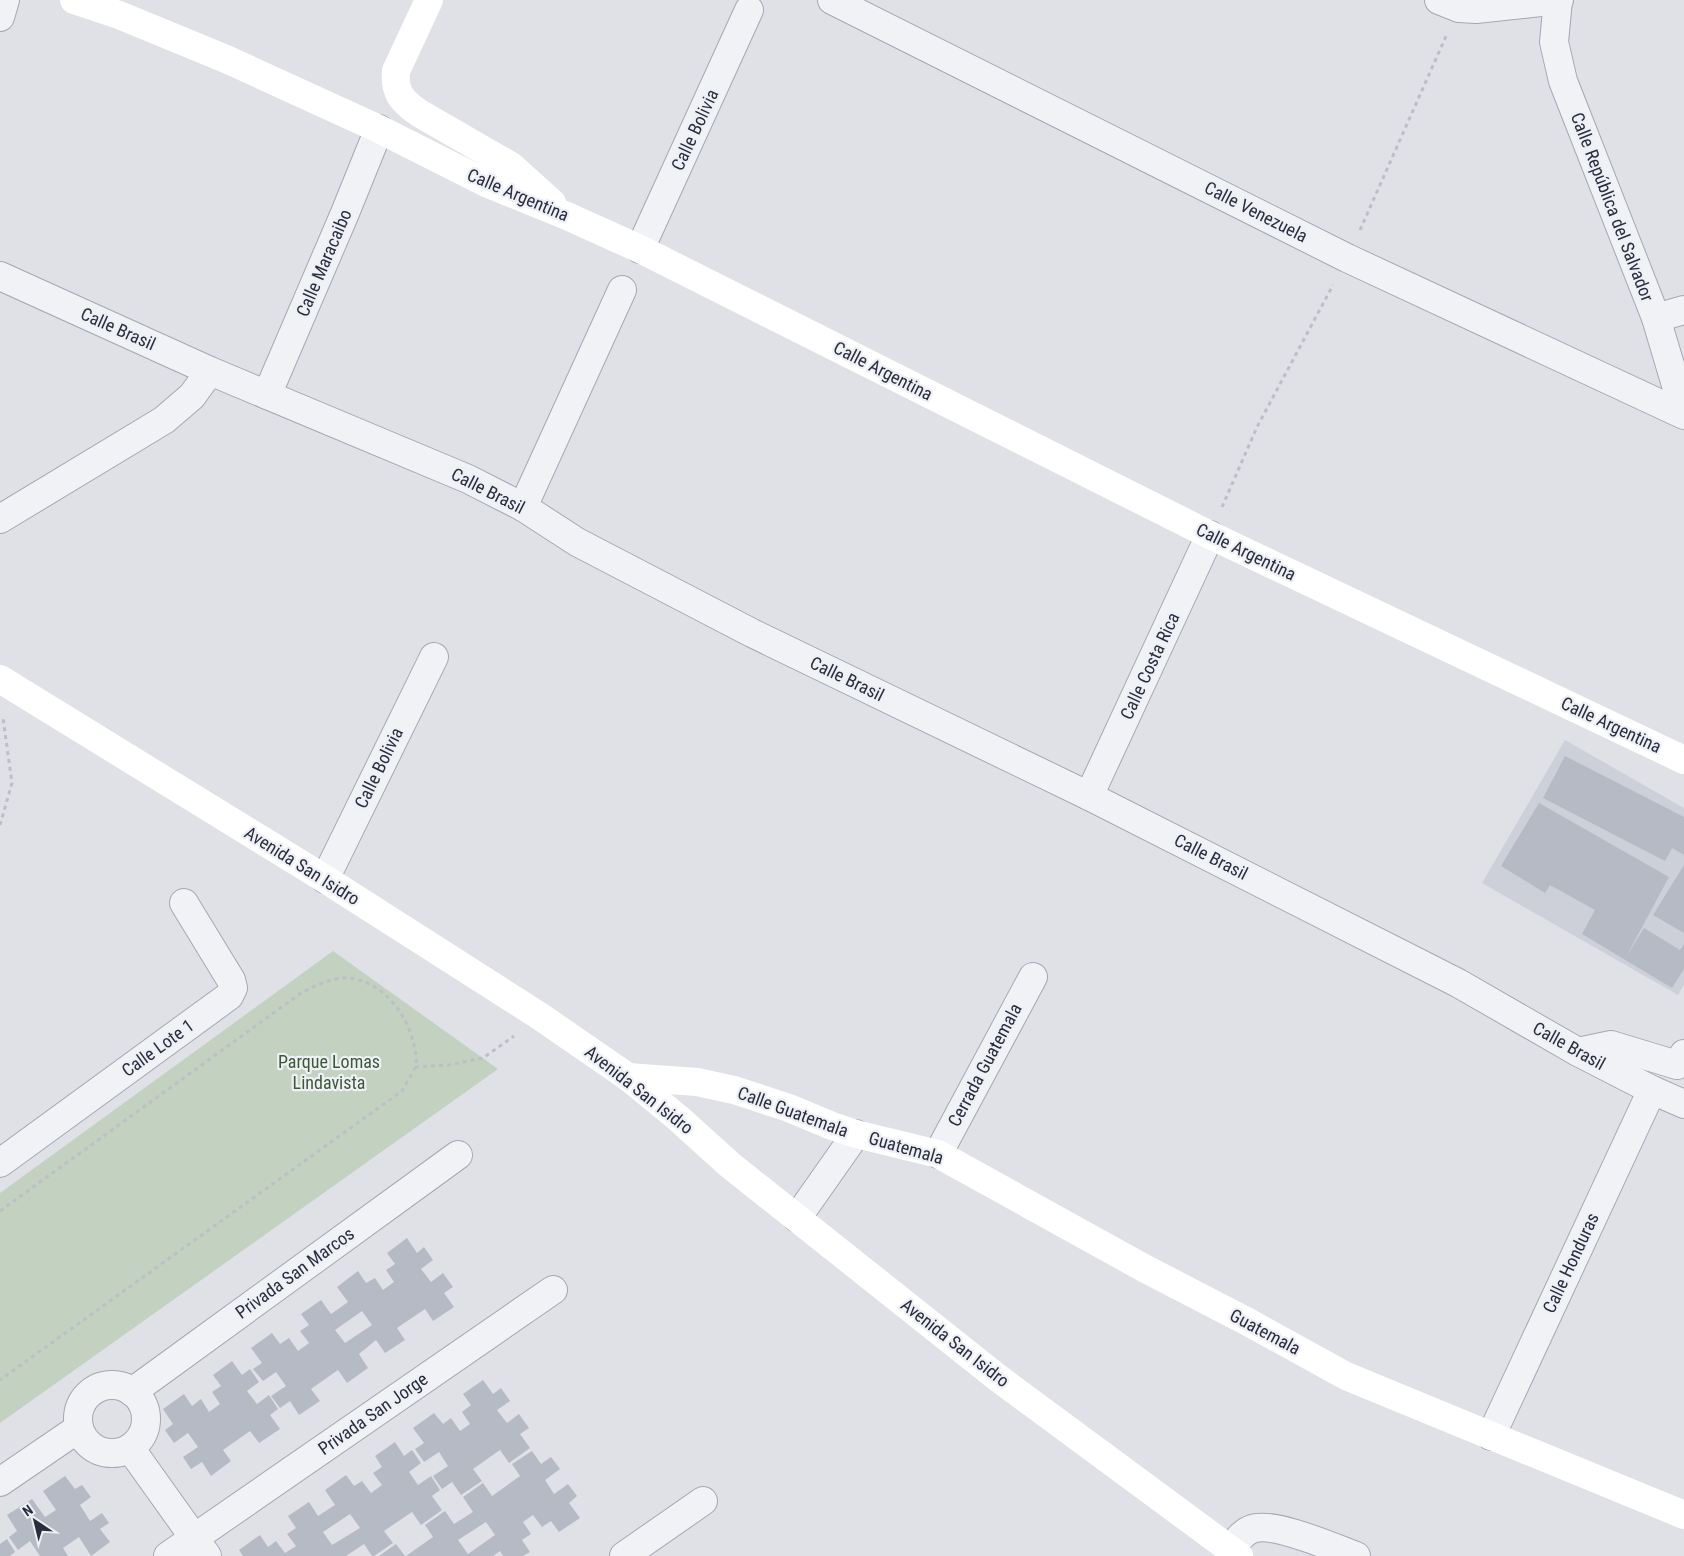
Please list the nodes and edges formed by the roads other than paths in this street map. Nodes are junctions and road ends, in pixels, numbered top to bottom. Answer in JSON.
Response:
{"nodes":[{"id":1,"x":5,"y":0,"type":"edge"},
{"id":2,"x":74,"y":0,"type":"edge"},
{"id":3,"x":429,"y":0,"type":"edge"},
{"id":4,"x":832,"y":0,"type":"edge"},
{"id":5,"x":1439,"y":0,"type":"edge"},
{"id":6,"x":1559,"y":0,"type":"edge"},
{"id":7,"x":749,"y":10,"type":"dead end"},
{"id":8,"x":0,"y":17,"type":"edge"},
{"id":9,"x":379,"y":129,"type":"junction"},
{"id":10,"x":566,"y":216,"type":"junction"},
{"id":11,"x":640,"y":250,"type":"junction"},
{"id":12,"x":0,"y":276,"type":"edge"},
{"id":13,"x":622,"y":290,"type":"dead end"},
{"id":14,"x":1684,"y":310,"type":"edge"},
{"id":15,"x":1656,"y":318,"type":"junction"},
{"id":16,"x":210,"y":370,"type":"junction"},
{"id":17,"x":267,"y":395,"type":"junction"},
{"id":18,"x":1684,"y":413,"type":"edge"},
{"id":19,"x":523,"y":507,"type":"junction"},
{"id":20,"x":0,"y":520,"type":"edge"},
{"id":21,"x":1210,"y":535,"type":"junction"},
{"id":22,"x":434,"y":658,"type":"dead end"},
{"id":23,"x":0,"y":679,"type":"edge"},
{"id":24,"x":1684,"y":760,"type":"edge"},
{"id":25,"x":1089,"y":796,"type":"junction"},
{"id":26,"x":324,"y":879,"type":"junction"},
{"id":27,"x":184,"y":903,"type":"dead end"},
{"id":28,"x":1033,"y":977,"type":"dead end"},
{"id":29,"x":1578,"y":1052,"type":"junction"},
{"id":30,"x":1684,"y":1054,"type":"edge"},
{"id":31,"x":628,"y":1077,"type":"junction"},
{"id":32,"x":1652,"y":1090,"type":"junction"},
{"id":33,"x":1684,"y":1104,"type":"edge"},
{"id":34,"x":856,"y":1134,"type":"junction"},
{"id":35,"x":938,"y":1154,"type":"junction"},
{"id":36,"x":458,"y":1155,"type":"dead end"},
{"id":37,"x":0,"y":1163,"type":"edge"},
{"id":38,"x":797,"y":1218,"type":"junction"},
{"id":39,"x":552,"y":1290,"type":"dead end"},
{"id":40,"x":132,"y":1392,"type":"junction"},
{"id":41,"x":79,"y":1428,"type":"junction"},
{"id":42,"x":1491,"y":1436,"type":"junction"},
{"id":43,"x":130,"y":1448,"type":"junction"},
{"id":44,"x":0,"y":1482,"type":"edge"},
{"id":45,"x":703,"y":1501,"type":"dead end"},
{"id":46,"x":1684,"y":1515,"type":"edge"},
{"id":47,"x":201,"y":1547,"type":"edge"},
{"id":48,"x":1234,"y":1553,"type":"edge"},
{"id":49,"x":168,"y":1556,"type":"edge"},
{"id":50,"x":624,"y":1556,"type":"edge"},
{"id":51,"x":1356,"y":1556,"type":"edge"}],
"edges":[{"from":1,"to":8,"type":"street"},
{"from":2,"to":9,"type":"street","name":"Calle Argentina"},
{"from":3,"to":10,"type":"street"},
{"from":4,"to":18,"type":"street","name":"Calle Venezuela"},
{"from":5,"to":6,"type":"street"},
{"from":6,"to":15,"type":"street","name":"Calle República del Salvador"},
{"from":7,"to":11,"type":"street","name":"Calle Bolivia"},
{"from":9,"to":10,"type":"street","name":"Calle Argentina"},
{"from":9,"to":17,"type":"street","name":"Calle Maracaibo"},
{"from":10,"to":11,"type":"street","name":"Calle Argentina"},
{"from":11,"to":21,"type":"street","name":"Calle Argentina"},
{"from":12,"to":16,"type":"street","name":"Calle Brasil"},
{"from":13,"to":19,"type":"street"},
{"from":14,"to":15,"type":"street"},
{"from":15,"to":18,"type":"street","name":"Calle República del Salvador"},
{"from":16,"to":17,"type":"street","name":"Calle Brasil"},
{"from":16,"to":20,"type":"street"},
{"from":17,"to":19,"type":"street","name":"Calle Brasil"},
{"from":19,"to":25,"type":"street","name":"Calle Brasil"},
{"from":21,"to":24,"type":"street","name":"Calle Argentina"},
{"from":21,"to":25,"type":"street","name":"Calle Costa Rica"},
{"from":22,"to":26,"type":"street","name":"Calle Bolivia"},
{"from":23,"to":26,"type":"street","name":"Avenida San Isidro"},
{"from":25,"to":29,"type":"street","name":"Calle Brasil"},
{"from":26,"to":31,"type":"street","name":"Avenida San Isidro"},
{"from":27,"to":37,"type":"street","name":"Calle Lote 1"},
{"from":28,"to":35,"type":"street","name":"Cerrada Guatemala"},
{"from":29,"to":30,"type":"street"},
{"from":29,"to":32,"type":"street","name":"Calle Brasil"},
{"from":31,"to":34,"type":"street","name":"Calle Guatemala"},
{"from":31,"to":38,"type":"street","name":"Avenida San Isidro"},
{"from":32,"to":33,"type":"street","name":"Calle Brasil"},
{"from":32,"to":42,"type":"street","name":"Calle Honduras"},
{"from":34,"to":35,"type":"street","name":"Guatemala"},
{"from":34,"to":38,"type":"street","name":"Calle Guatemala"},
{"from":35,"to":42,"type":"street","name":"Guatemala"},
{"from":36,"to":40,"type":"street","name":"Privada San Marcos"},
{"from":38,"to":48,"type":"street","name":"Avenida San Isidro"},
{"from":39,"to":47,"type":"street","name":"Privada San Jorge"},
{"from":40,"to":41,"type":"street"},
{"from":40,"to":43,"type":"street"},
{"from":41,"to":43,"type":"street"},
{"from":41,"to":44,"type":"street"},
{"from":42,"to":46,"type":"street","name":"Guatemala"},
{"from":43,"to":47,"type":"street"},
{"from":45,"to":50,"type":"street"},
{"from":47,"to":49,"type":"street","name":"Privada San Jorge"},
{"from":48,"to":51,"type":"street"}]}
